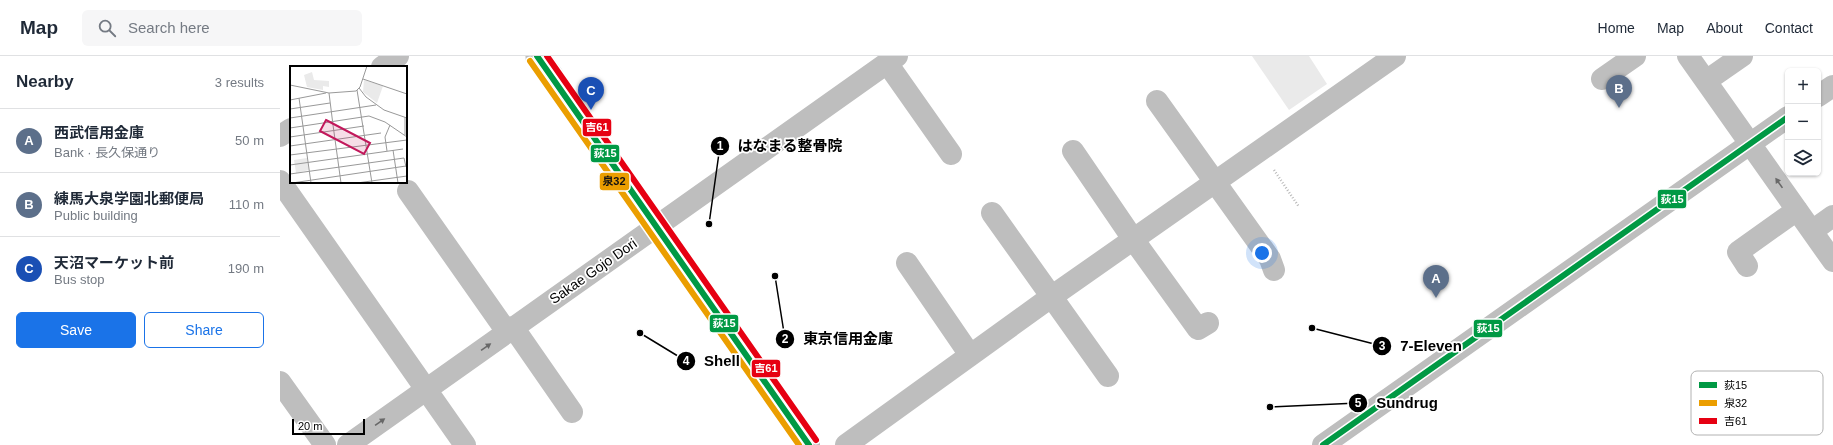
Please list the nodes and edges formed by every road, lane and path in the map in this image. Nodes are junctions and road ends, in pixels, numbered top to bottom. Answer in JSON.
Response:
{"nodes":[{"id":1,"x":398,"y":56,"type":"edge"},
{"id":2,"x":537,"y":56,"type":"edge"},
{"id":3,"x":1395,"y":56,"type":"edge"},
{"id":4,"x":1635,"y":56,"type":"edge"},
{"id":5,"x":1688,"y":56,"type":"edge"},
{"id":6,"x":1742,"y":56,"type":"edge"},
{"id":7,"x":892,"y":60,"type":"edge"},
{"id":8,"x":383,"y":66,"type":"edge"},
{"id":9,"x":552,"y":76,"type":"joint"},
{"id":10,"x":1602,"y":79,"type":"dead end"},
{"id":11,"x":1706,"y":81,"type":"junction"},
{"id":12,"x":1833,"y":86,"type":"edge"},
{"id":13,"x":1821,"y":94,"type":"edge"},
{"id":14,"x":1157,"y":101,"type":"dead end"},
{"id":15,"x":1785,"y":119,"type":"edge"},
{"id":16,"x":290,"y":130,"type":"edge"},
{"id":17,"x":280,"y":136,"type":"edge"},
{"id":18,"x":1750,"y":144,"type":"junction"},
{"id":19,"x":1260,"y":150,"type":"junction"},
{"id":20,"x":1073,"y":151,"type":"dead end"},
{"id":21,"x":951,"y":154,"type":"dead end"},
{"id":22,"x":280,"y":180,"type":"edge"},
{"id":23,"x":1214,"y":182,"type":"junction"},
{"id":24,"x":408,"y":191,"type":"dead end"},
{"id":25,"x":1299,"y":207,"type":"dead end"},
{"id":26,"x":1797,"y":210,"type":"junction"},
{"id":27,"x":992,"y":213,"type":"dead end"},
{"id":28,"x":1833,"y":216,"type":"edge"},
{"id":29,"x":656,"y":226,"type":"junction"},
{"id":30,"x":1812,"y":231,"type":"junction"},
{"id":31,"x":1133,"y":239,"type":"junction"},
{"id":32,"x":1833,"y":261,"type":"edge"},
{"id":33,"x":907,"y":263,"type":"dead end"},
{"id":34,"x":1747,"y":266,"type":"dead end"},
{"id":35,"x":1274,"y":270,"type":"dead end"},
{"id":36,"x":1051,"y":297,"type":"junction"},
{"id":37,"x":1208,"y":323,"type":"dead end"},
{"id":38,"x":510,"y":330,"type":"junction"},
{"id":39,"x":970,"y":355,"type":"junction"},
{"id":40,"x":1108,"y":376,"type":"dead end"},
{"id":41,"x":280,"y":382,"type":"edge"},
{"id":42,"x":426,"y":390,"type":"junction"},
{"id":43,"x":572,"y":412,"type":"dead end"},
{"id":44,"x":325,"y":445,"type":"edge"},
{"id":45,"x":348,"y":445,"type":"edge"},
{"id":46,"x":465,"y":445,"type":"edge"},
{"id":47,"x":810,"y":445,"type":"edge"},
{"id":48,"x":846,"y":445,"type":"edge"},
{"id":49,"x":1323,"y":445,"type":"edge"}],
"edges":[{"from":1,"to":8,"type":"street"},
{"from":2,"to":9,"type":"main road"},
{"from":3,"to":19,"type":"street"},
{"from":4,"to":10,"type":"street"},
{"from":5,"to":11,"type":"street"},
{"from":6,"to":11,"type":"street"},
{"from":7,"to":21,"type":"street"},
{"from":7,"to":29,"type":"street","name":"Sakae Gojo Dori"},
{"from":9,"to":29,"type":"street"},
{"from":11,"to":18,"type":"street"},
{"from":12,"to":13,"type":"street"},
{"from":14,"to":23,"type":"street"},
{"from":15,"to":18,"type":"street"},
{"from":16,"to":17,"type":"street"},
{"from":26,"to":18,"type":"street","one_way":true},
{"from":18,"to":49,"type":"street"},
{"from":19,"to":23,"type":"street"},
{"from":19,"to":25,"type":"path"},
{"from":20,"to":31,"type":"street"},
{"from":22,"to":42,"type":"street"},
{"from":23,"to":31,"type":"street"},
{"from":23,"to":35,"type":"street"},
{"from":24,"to":38,"type":"street"},
{"from":26,"to":30,"type":"street"},
{"from":26,"to":34,"type":"street"},
{"from":27,"to":36,"type":"street"},
{"from":28,"to":30,"type":"street"},
{"from":29,"to":38,"type":"street","name":"Sakae Gojo Dori"},
{"from":29,"to":47,"type":"street"},
{"from":30,"to":32,"type":"street"},
{"from":31,"to":36,"type":"street"},
{"from":31,"to":37,"type":"street"},
{"from":33,"to":39,"type":"street"},
{"from":36,"to":39,"type":"street"},
{"from":36,"to":40,"type":"street"},
{"from":42,"to":38,"type":"street","name":"Sakae Gojo Dori","one_way":true},
{"from":38,"to":43,"type":"street"},
{"from":39,"to":48,"type":"street"},
{"from":41,"to":44,"type":"street"},
{"from":45,"to":42,"type":"street","name":"Sakae Gojo Dori","one_way":true},
{"from":42,"to":46,"type":"street"}]}
